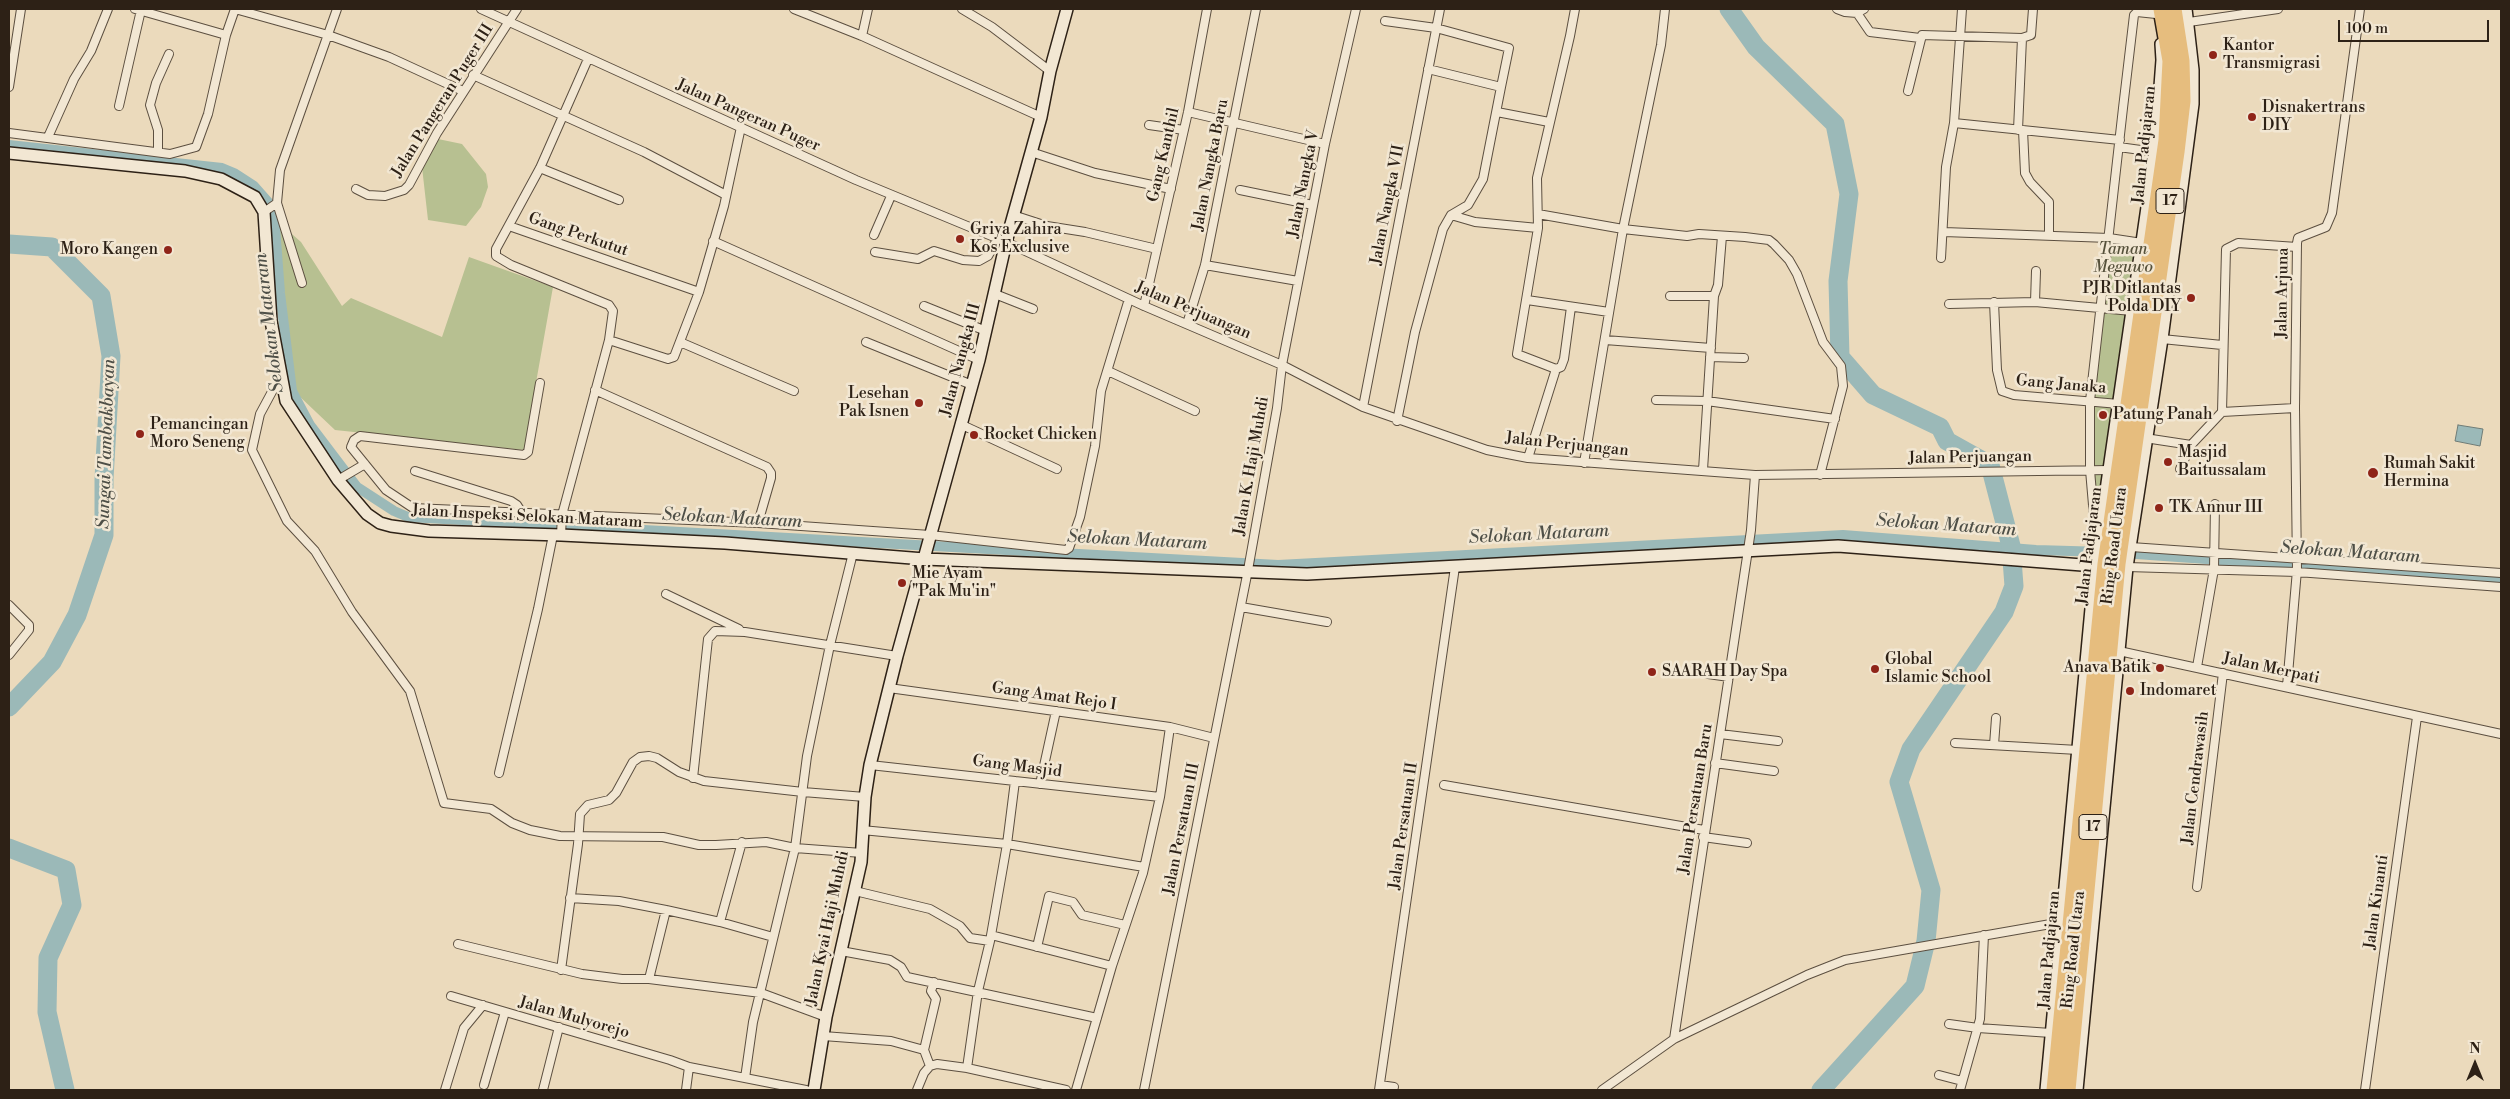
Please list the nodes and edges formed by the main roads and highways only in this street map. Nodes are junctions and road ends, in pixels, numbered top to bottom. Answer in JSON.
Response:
{"nodes":[{"id":1,"x":2174,"y":9,"type":"edge"},
{"id":2,"x":2157,"y":11,"type":"edge"},
{"id":3,"x":2114,"y":547,"type":"junction"},
{"id":4,"x":2109,"y":646,"type":"junction"},
{"id":5,"x":2054,"y":1090,"type":"edge"},
{"id":6,"x":2068,"y":1090,"type":"edge"}],
"edges":[{"from":1,"to":3,"type":"highway","name":"Jalan Padjajaran","number":"17"},
{"from":2,"to":3,"type":"highway","name":"Jalan Padjajaran","number":"17"},
{"from":3,"to":4,"type":"highway","name":"Jalan Padjajaran","number":"17"},
{"from":4,"to":5,"type":"highway","name":"Jalan Padjajaran","number":"17"},
{"from":4,"to":6,"type":"highway","name":"Jalan Padjajaran","number":"17"}]}
